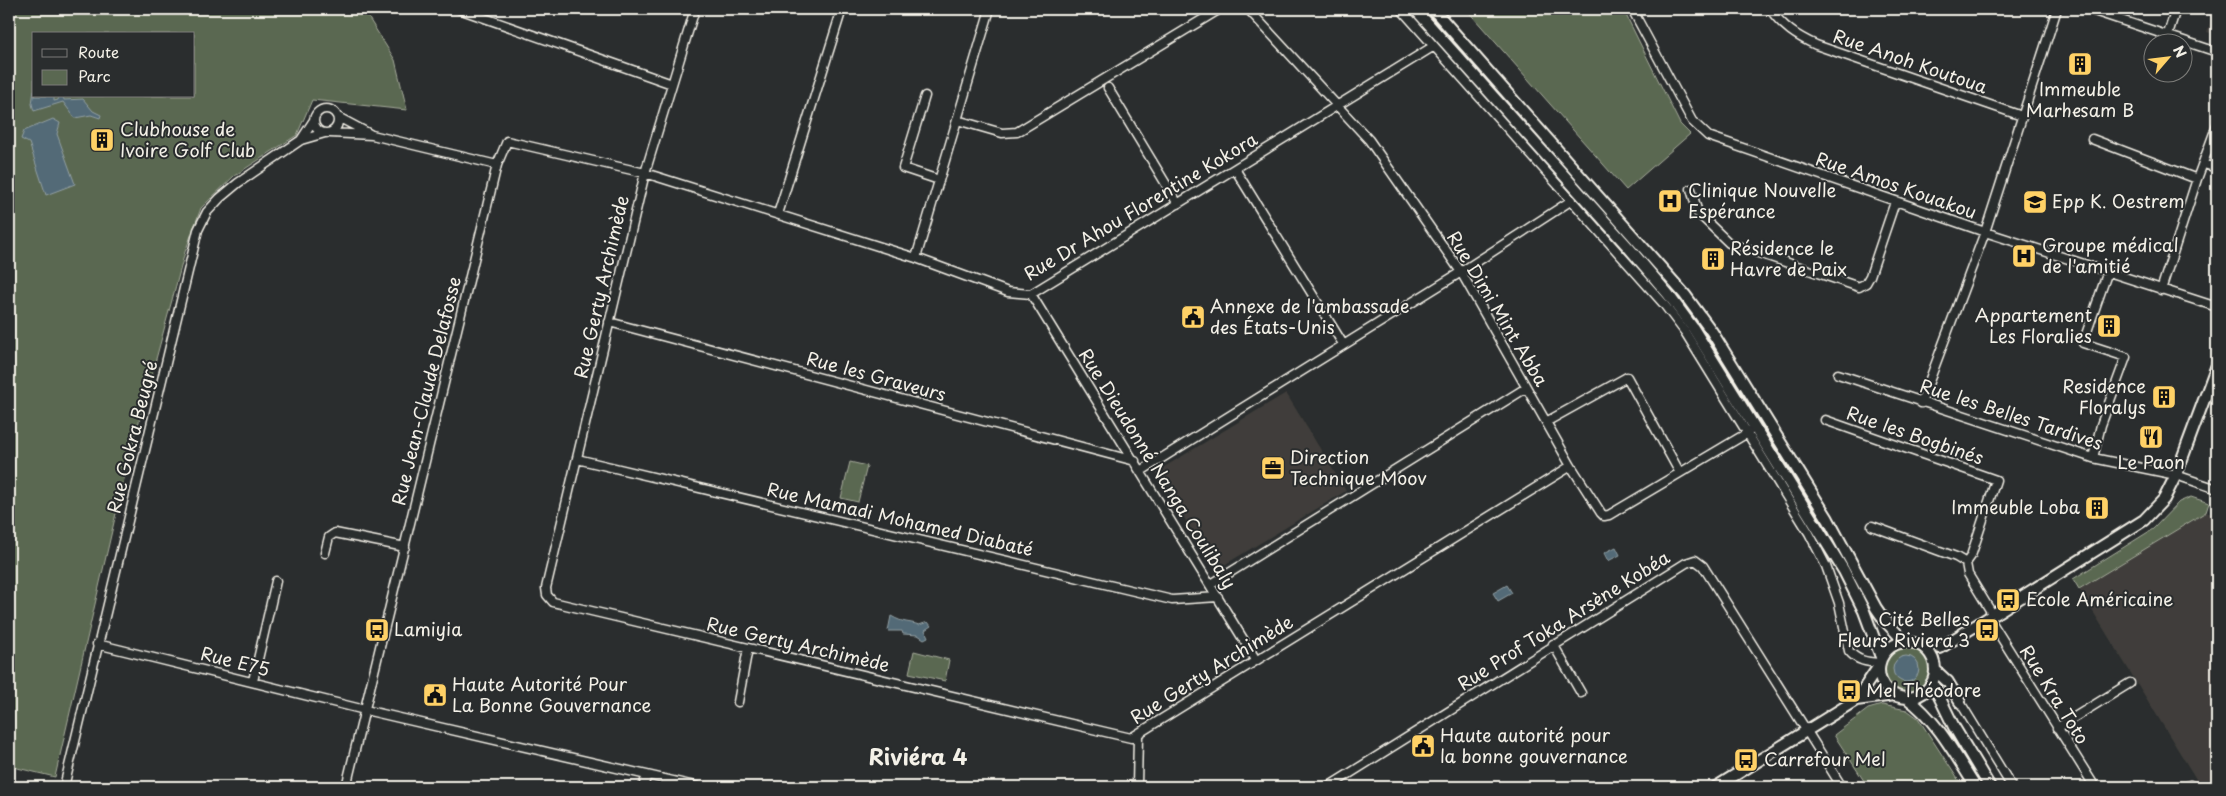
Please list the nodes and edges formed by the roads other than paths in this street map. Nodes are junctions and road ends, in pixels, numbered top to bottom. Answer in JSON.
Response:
{"nodes":[{"id":1,"x":459,"y":9,"type":"edge"},
{"id":2,"x":694,"y":9,"type":"edge"},
{"id":3,"x":842,"y":9,"type":"edge"},
{"id":4,"x":990,"y":9,"type":"edge"},
{"id":5,"x":1220,"y":9,"type":"edge"},
{"id":6,"x":1248,"y":9,"type":"edge"},
{"id":7,"x":1401,"y":9,"type":"edge"},
{"id":8,"x":1415,"y":9,"type":"edge"},
{"id":9,"x":1433,"y":9,"type":"edge"},
{"id":10,"x":1632,"y":9,"type":"edge"},
{"id":11,"x":1770,"y":9,"type":"edge"},
{"id":12,"x":2057,"y":9,"type":"edge"},
{"id":13,"x":2088,"y":9,"type":"edge"},
{"id":14,"x":2176,"y":9,"type":"edge"},
{"id":15,"x":2104,"y":11,"type":"edge"},
{"id":16,"x":2162,"y":32,"type":"edge"},
{"id":17,"x":2169,"y":32,"type":"edge"},
{"id":18,"x":2194,"y":44,"type":"edge"},
{"id":19,"x":1434,"y":46,"type":"junction"},
{"id":20,"x":2217,"y":52,"type":"edge"},
{"id":21,"x":672,"y":84,"type":"junction"},
{"id":22,"x":1108,"y":88,"type":"dead end"},
{"id":23,"x":925,"y":96,"type":"dead end"},
{"id":24,"x":1338,"y":106,"type":"junction"},
{"id":25,"x":2022,"y":116,"type":"junction"},
{"id":26,"x":338,"y":117,"type":"junction"},
{"id":27,"x":314,"y":120,"type":"junction"},
{"id":28,"x":957,"y":120,"type":"junction"},
{"id":29,"x":2217,"y":125,"type":"edge"},
{"id":30,"x":328,"y":133,"type":"junction"},
{"id":31,"x":372,"y":135,"type":"junction"},
{"id":32,"x":2092,"y":139,"type":"dead end"},
{"id":33,"x":301,"y":140,"type":"junction"},
{"id":34,"x":2204,"y":164,"type":"junction"},
{"id":35,"x":497,"y":165,"type":"junction"},
{"id":36,"x":2217,"y":168,"type":"edge"},
{"id":37,"x":1235,"y":169,"type":"junction"},
{"id":38,"x":645,"y":173,"type":"junction"},
{"id":39,"x":2197,"y":179,"type":"junction"},
{"id":40,"x":940,"y":180,"type":"junction"},
{"id":41,"x":1691,"y":190,"type":"dead end"},
{"id":42,"x":1570,"y":202,"type":"junction"},
{"id":43,"x":1895,"y":202,"type":"junction"},
{"id":44,"x":1178,"y":204,"type":"junction"},
{"id":45,"x":778,"y":214,"type":"junction"},
{"id":46,"x":1985,"y":232,"type":"junction"},
{"id":47,"x":916,"y":258,"type":"junction"},
{"id":48,"x":2108,"y":271,"type":"junction"},
{"id":49,"x":1461,"y":272,"type":"junction"},
{"id":50,"x":2161,"y":290,"type":"junction"},
{"id":51,"x":1031,"y":294,"type":"junction"},
{"id":52,"x":2217,"y":308,"type":"edge"},
{"id":53,"x":609,"y":322,"type":"junction"},
{"id":54,"x":1343,"y":344,"type":"junction"},
{"id":55,"x":2217,"y":365,"type":"edge"},
{"id":56,"x":1838,"y":374,"type":"dead end"},
{"id":57,"x":1526,"y":388,"type":"junction"},
{"id":58,"x":2213,"y":389,"type":"edge"},
{"id":59,"x":1921,"y":403,"type":"junction"},
{"id":60,"x":1825,"y":420,"type":"dead end"},
{"id":61,"x":1546,"y":422,"type":"junction"},
{"id":62,"x":1748,"y":432,"type":"junction"},
{"id":63,"x":2092,"y":458,"type":"junction"},
{"id":64,"x":577,"y":459,"type":"junction"},
{"id":65,"x":1135,"y":461,"type":"junction"},
{"id":66,"x":1571,"y":466,"type":"junction"},
{"id":67,"x":1141,"y":471,"type":"junction"},
{"id":68,"x":1680,"y":473,"type":"junction"},
{"id":69,"x":2176,"y":475,"type":"junction"},
{"id":70,"x":2217,"y":490,"type":"edge"},
{"id":71,"x":1872,"y":526,"type":"dead end"},
{"id":72,"x":405,"y":547,"type":"junction"},
{"id":73,"x":325,"y":553,"type":"dead end"},
{"id":74,"x":1966,"y":563,"type":"junction"},
{"id":75,"x":276,"y":581,"type":"dead end"},
{"id":76,"x":1210,"y":585,"type":"junction"},
{"id":77,"x":1218,"y":597,"type":"junction"},
{"id":78,"x":1991,"y":617,"type":"junction"},
{"id":79,"x":1904,"y":641,"type":"junction"},
{"id":80,"x":97,"y":644,"type":"junction"},
{"id":81,"x":1553,"y":644,"type":"junction"},
{"id":82,"x":1923,"y":647,"type":"junction"},
{"id":83,"x":748,"y":648,"type":"junction"},
{"id":84,"x":1940,"y":648,"type":"junction"},
{"id":85,"x":1256,"y":660,"type":"junction"},
{"id":86,"x":1880,"y":662,"type":"junction"},
{"id":87,"x":1935,"y":668,"type":"junction"},
{"id":88,"x":253,"y":682,"type":"junction"},
{"id":89,"x":1932,"y":682,"type":"junction"},
{"id":90,"x":2130,"y":683,"type":"dead end"},
{"id":91,"x":1581,"y":693,"type":"dead end"},
{"id":92,"x":1895,"y":695,"type":"junction"},
{"id":93,"x":1906,"y":698,"type":"junction"},
{"id":94,"x":1856,"y":700,"type":"junction"},
{"id":95,"x":1941,"y":701,"type":"junction"},
{"id":96,"x":738,"y":702,"type":"dead end"},
{"id":97,"x":1960,"y":702,"type":"junction"},
{"id":98,"x":365,"y":710,"type":"junction"},
{"id":99,"x":2057,"y":728,"type":"junction"},
{"id":100,"x":1807,"y":731,"type":"junction"},
{"id":101,"x":1138,"y":735,"type":"junction"},
{"id":102,"x":647,"y":775,"type":"junction"},
{"id":103,"x":64,"y":787,"type":"edge"},
{"id":104,"x":346,"y":787,"type":"edge"},
{"id":105,"x":644,"y":787,"type":"edge"},
{"id":106,"x":699,"y":787,"type":"edge"},
{"id":107,"x":1137,"y":787,"type":"edge"},
{"id":108,"x":1328,"y":787,"type":"edge"},
{"id":109,"x":1716,"y":787,"type":"edge"},
{"id":110,"x":1842,"y":787,"type":"edge"},
{"id":111,"x":1976,"y":787,"type":"edge"},
{"id":112,"x":1990,"y":787,"type":"edge"},
{"id":113,"x":2012,"y":787,"type":"edge"},
{"id":114,"x":2095,"y":787,"type":"edge"}],
"edges":[{"from":1,"to":21,"type":"street"},
{"from":2,"to":21,"type":"street","name":"Rue Gerty Archimède"},
{"from":3,"to":45,"type":"street"},
{"from":4,"to":28,"type":"street"},
{"from":5,"to":28,"type":"street"},
{"from":6,"to":24,"type":"street","name":"Rue Dimi Mint Abba"},
{"from":7,"to":19,"type":"street"},
{"from":8,"to":86,"type":"main road"},
{"from":9,"to":79,"type":"main road"},
{"from":10,"to":43,"type":"street","name":"Rue Amos Kouakou"},
{"from":11,"to":25,"type":"street","name":"Rue Anoh Koutoua"},
{"from":12,"to":25,"type":"street"},
{"from":13,"to":15,"type":"street"},
{"from":14,"to":17,"type":"street"},
{"from":15,"to":16,"type":"street"},
{"from":18,"to":20,"type":"street"},
{"from":19,"to":24,"type":"street","name":"Rue Dr Ahou Florentine Kokora"},
{"from":19,"to":42,"type":"street"},
{"from":21,"to":38,"type":"street","name":"Rue Gerty Archimède"},
{"from":22,"to":44,"type":"street"},
{"from":23,"to":40,"type":"street"},
{"from":24,"to":37,"type":"street","name":"Rue Dr Ahou Florentine Kokora"},
{"from":24,"to":49,"type":"street","name":"Rue Dimi Mint Abba"},
{"from":25,"to":46,"type":"street"},
{"from":26,"to":27,"type":"street","name":"Rue Gokra Beugré"},
{"from":26,"to":30,"type":"street"},
{"from":26,"to":31,"type":"street","name":"Rue Gokra Beugré"},
{"from":27,"to":30,"type":"street"},
{"from":27,"to":33,"type":"street","name":"Rue Gokra Beugré"},
{"from":28,"to":40,"type":"street"},
{"from":29,"to":34,"type":"street"},
{"from":30,"to":31,"type":"street","name":"Rue Gokra Beugré"},
{"from":30,"to":33,"type":"street","name":"Rue Gokra Beugré"},
{"from":31,"to":35,"type":"street","name":"Rue Gokra Beugré"},
{"from":32,"to":39,"type":"street"},
{"from":33,"to":80,"type":"street","name":"Rue Gokra Beugré"},
{"from":34,"to":36,"type":"street"},
{"from":34,"to":39,"type":"street"},
{"from":35,"to":38,"type":"street","name":"Rue Jean-Claude Delafosse"},
{"from":35,"to":72,"type":"street","name":"Rue Jean-Claude Delafosse"},
{"from":37,"to":44,"type":"street","name":"Rue Dr Ahou Florentine Kokora"},
{"from":37,"to":54,"type":"street"},
{"from":38,"to":45,"type":"street","name":"Rue Dr Ahou Florentine Kokora"},
{"from":38,"to":53,"type":"street","name":"Rue Gerty Archimède"},
{"from":39,"to":50,"type":"street"},
{"from":40,"to":47,"type":"street"},
{"from":41,"to":43,"type":"street"},
{"from":42,"to":49,"type":"street"},
{"from":42,"to":62,"type":"street"},
{"from":43,"to":46,"type":"street","name":"Rue Amos Kouakou"},
{"from":44,"to":51,"type":"street","name":"Rue Dr Ahou Florentine Kokora"},
{"from":45,"to":47,"type":"street","name":"Rue Dr Ahou Florentine Kokora"},
{"from":46,"to":48,"type":"street","name":"Rue Amos Kouakou"},
{"from":46,"to":59,"type":"street"},
{"from":47,"to":51,"type":"street","name":"Rue Dr Ahou Florentine Kokora"},
{"from":48,"to":50,"type":"street","name":"Rue Amos Kouakou"},
{"from":48,"to":63,"type":"street"},
{"from":49,"to":54,"type":"street"},
{"from":49,"to":57,"type":"street","name":"Rue Dimi Mint Abba"},
{"from":50,"to":52,"type":"street","name":"Rue Amos Kouakou"},
{"from":51,"to":65,"type":"street","name":"Rue Dieudonné Nanga Coulibaly"},
{"from":53,"to":64,"type":"street","name":"Rue Gerty Archimède"},
{"from":53,"to":65,"type":"street","name":"Rue les Graveurs"},
{"from":54,"to":67,"type":"street"},
{"from":55,"to":58,"type":"main road"},
{"from":56,"to":59,"type":"street","name":"Rue les Belles Tardives"},
{"from":57,"to":61,"type":"street","name":"Rue Dimi Mint Abba"},
{"from":57,"to":76,"type":"street"},
{"from":58,"to":69,"type":"main road"},
{"from":59,"to":63,"type":"street","name":"Rue les Belles Tardives"},
{"from":60,"to":74,"type":"street","name":"Rue les Bogbinés"},
{"from":61,"to":66,"type":"street","name":"Rue Dimi Mint Abba"},
{"from":61,"to":68,"type":"street"},
{"from":62,"to":68,"type":"street","name":"Rue Dimi Mint Abba"},
{"from":62,"to":86,"type":"street"},
{"from":63,"to":69,"type":"street","name":"Rue les Belles Tardives"},
{"from":64,"to":77,"type":"street","name":"Rue Mamadi Mohamed Diabaté"},
{"from":64,"to":83,"type":"street","name":"Rue Gerty Archimède"},
{"from":65,"to":67,"type":"street","name":"Rue Dieudonné Nanga Coulibaly"},
{"from":66,"to":68,"type":"street","name":"Rue Dimi Mint Abba"},
{"from":66,"to":85,"type":"street","name":"Rue Gerty Archimède"},
{"from":67,"to":76,"type":"street","name":"Rue Dieudonné Nanga Coulibaly"},
{"from":69,"to":70,"type":"street","name":"Rue les Belles Tardives"},
{"from":69,"to":78,"type":"main road"},
{"from":71,"to":74,"type":"street"},
{"from":72,"to":73,"type":"street"},
{"from":72,"to":98,"type":"street","name":"Rue Jean-Claude Delafosse"},
{"from":74,"to":78,"type":"street","name":"Rue Kra Toto"},
{"from":75,"to":88,"type":"street"},
{"from":76,"to":77,"type":"street","name":"Rue Dieudonné Nanga Coulibaly"},
{"from":77,"to":85,"type":"street","name":"Rue Dieudonné Nanga Coulibaly"},
{"from":78,"to":84,"type":"main road"},
{"from":78,"to":99,"type":"street","name":"Rue Kra Toto"},
{"from":79,"to":82,"type":"main road"},
{"from":79,"to":86,"type":"main road"},
{"from":80,"to":88,"type":"street","name":"Rue E75"},
{"from":80,"to":103,"type":"street","name":"Rue Gokra Beugré"},
{"from":81,"to":91,"type":"street"},
{"from":81,"to":100,"type":"street","name":"Rue Prof Toka Arsène Kobéa"},
{"from":81,"to":108,"type":"street","name":"Rue Prof Toka Arsène Kobéa"},
{"from":82,"to":84,"type":"main road"},
{"from":82,"to":87,"type":"main road"},
{"from":83,"to":96,"type":"street"},
{"from":83,"to":101,"type":"street","name":"Rue Gerty Archimède"},
{"from":84,"to":87,"type":"main road"},
{"from":85,"to":101,"type":"street","name":"Rue Gerty Archimède"},
{"from":86,"to":92,"type":"main road"},
{"from":86,"to":94,"type":"main road"},
{"from":87,"to":89,"type":"main road"},
{"from":87,"to":97,"type":"main road"},
{"from":88,"to":98,"type":"street","name":"Rue E75"},
{"from":89,"to":93,"type":"main road"},
{"from":89,"to":95,"type":"main road"},
{"from":90,"to":99,"type":"street"},
{"from":92,"to":93,"type":"main road"},
{"from":92,"to":94,"type":"main road"},
{"from":93,"to":111,"type":"main road"},
{"from":94,"to":100,"type":"main road"},
{"from":95,"to":97,"type":"main road"},
{"from":95,"to":112,"type":"main road"},
{"from":97,"to":113,"type":"street"},
{"from":98,"to":102,"type":"street"},
{"from":98,"to":104,"type":"street","name":"Rue Jean-Claude Delafosse"},
{"from":99,"to":114,"type":"street","name":"Rue Kra Toto"},
{"from":100,"to":109,"type":"main road"},
{"from":100,"to":110,"type":"street"},
{"from":101,"to":107,"type":"street"},
{"from":102,"to":105,"type":"street"},
{"from":102,"to":106,"type":"street"}]}
